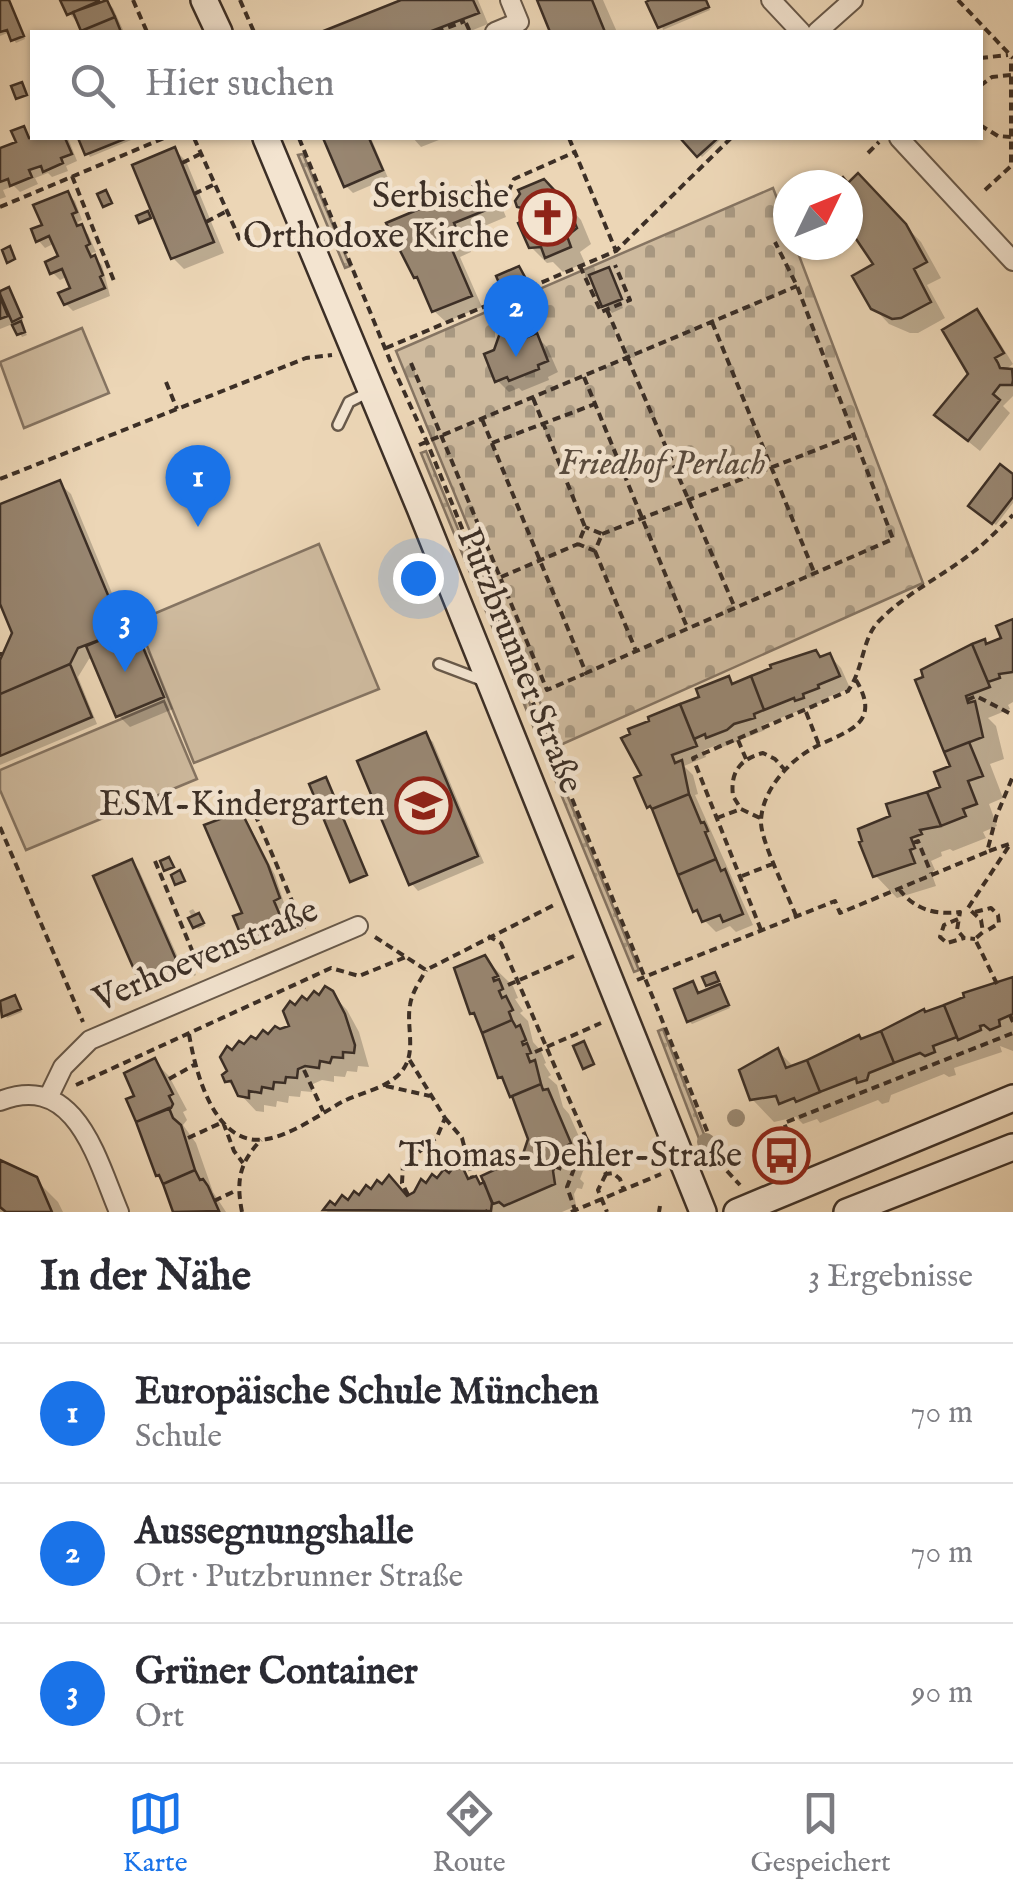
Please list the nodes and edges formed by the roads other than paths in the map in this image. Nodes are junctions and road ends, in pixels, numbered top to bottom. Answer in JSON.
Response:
{"nodes":[{"id":1,"x":204,"y":0,"type":"edge"},
{"id":2,"x":510,"y":0,"type":"edge"},
{"id":3,"x":771,"y":0,"type":"edge"},
{"id":4,"x":852,"y":0,"type":"edge"},
{"id":5,"x":218,"y":30,"type":"edge"},
{"id":6,"x":500,"y":30,"type":"edge"},
{"id":7,"x":799,"y":30,"type":"edge"},
{"id":8,"x":820,"y":30,"type":"edge"},
{"id":9,"x":267,"y":140,"type":"edge"},
{"id":10,"x":901,"y":140,"type":"edge"},
{"id":11,"x":1013,"y":260,"type":"edge"},
{"id":12,"x":372,"y":391,"type":"junction"},
{"id":13,"x":338,"y":426,"type":"dead end"},
{"id":14,"x":439,"y":664,"type":"dead end"},
{"id":15,"x":491,"y":684,"type":"junction"},
{"id":16,"x":358,"y":926,"type":"road end"},
{"id":17,"x":53,"y":1090,"type":"junction"},
{"id":18,"x":1013,"y":1098,"type":"edge"},
{"id":19,"x":0,"y":1102,"type":"edge"},
{"id":20,"x":1013,"y":1146,"type":"edge"},
{"id":21,"x":119,"y":1212,"type":"edge"},
{"id":22,"x":703,"y":1212,"type":"edge"},
{"id":23,"x":737,"y":1212,"type":"edge"},
{"id":24,"x":847,"y":1212,"type":"edge"}],
"edges":[{"from":1,"to":5,"type":"main road"},
{"from":2,"to":6,"type":"street"},
{"from":3,"to":7,"type":"street"},
{"from":4,"to":8,"type":"street"},
{"from":9,"to":12,"type":"main road","name":"Putzbrunner Straße"},
{"from":10,"to":11,"type":"street"},
{"from":12,"to":13,"type":"lane"},
{"from":12,"to":15,"type":"main road","name":"Putzbrunner Straße"},
{"from":14,"to":15,"type":"lane"},
{"from":15,"to":22,"type":"main road","name":"Putzbrunner Straße"},
{"from":16,"to":17,"type":"street","name":"Verhoevenstraße"},
{"from":17,"to":19,"type":"street"},
{"from":17,"to":21,"type":"street"},
{"from":18,"to":23,"type":"main road"},
{"from":20,"to":24,"type":"main road"}]}
